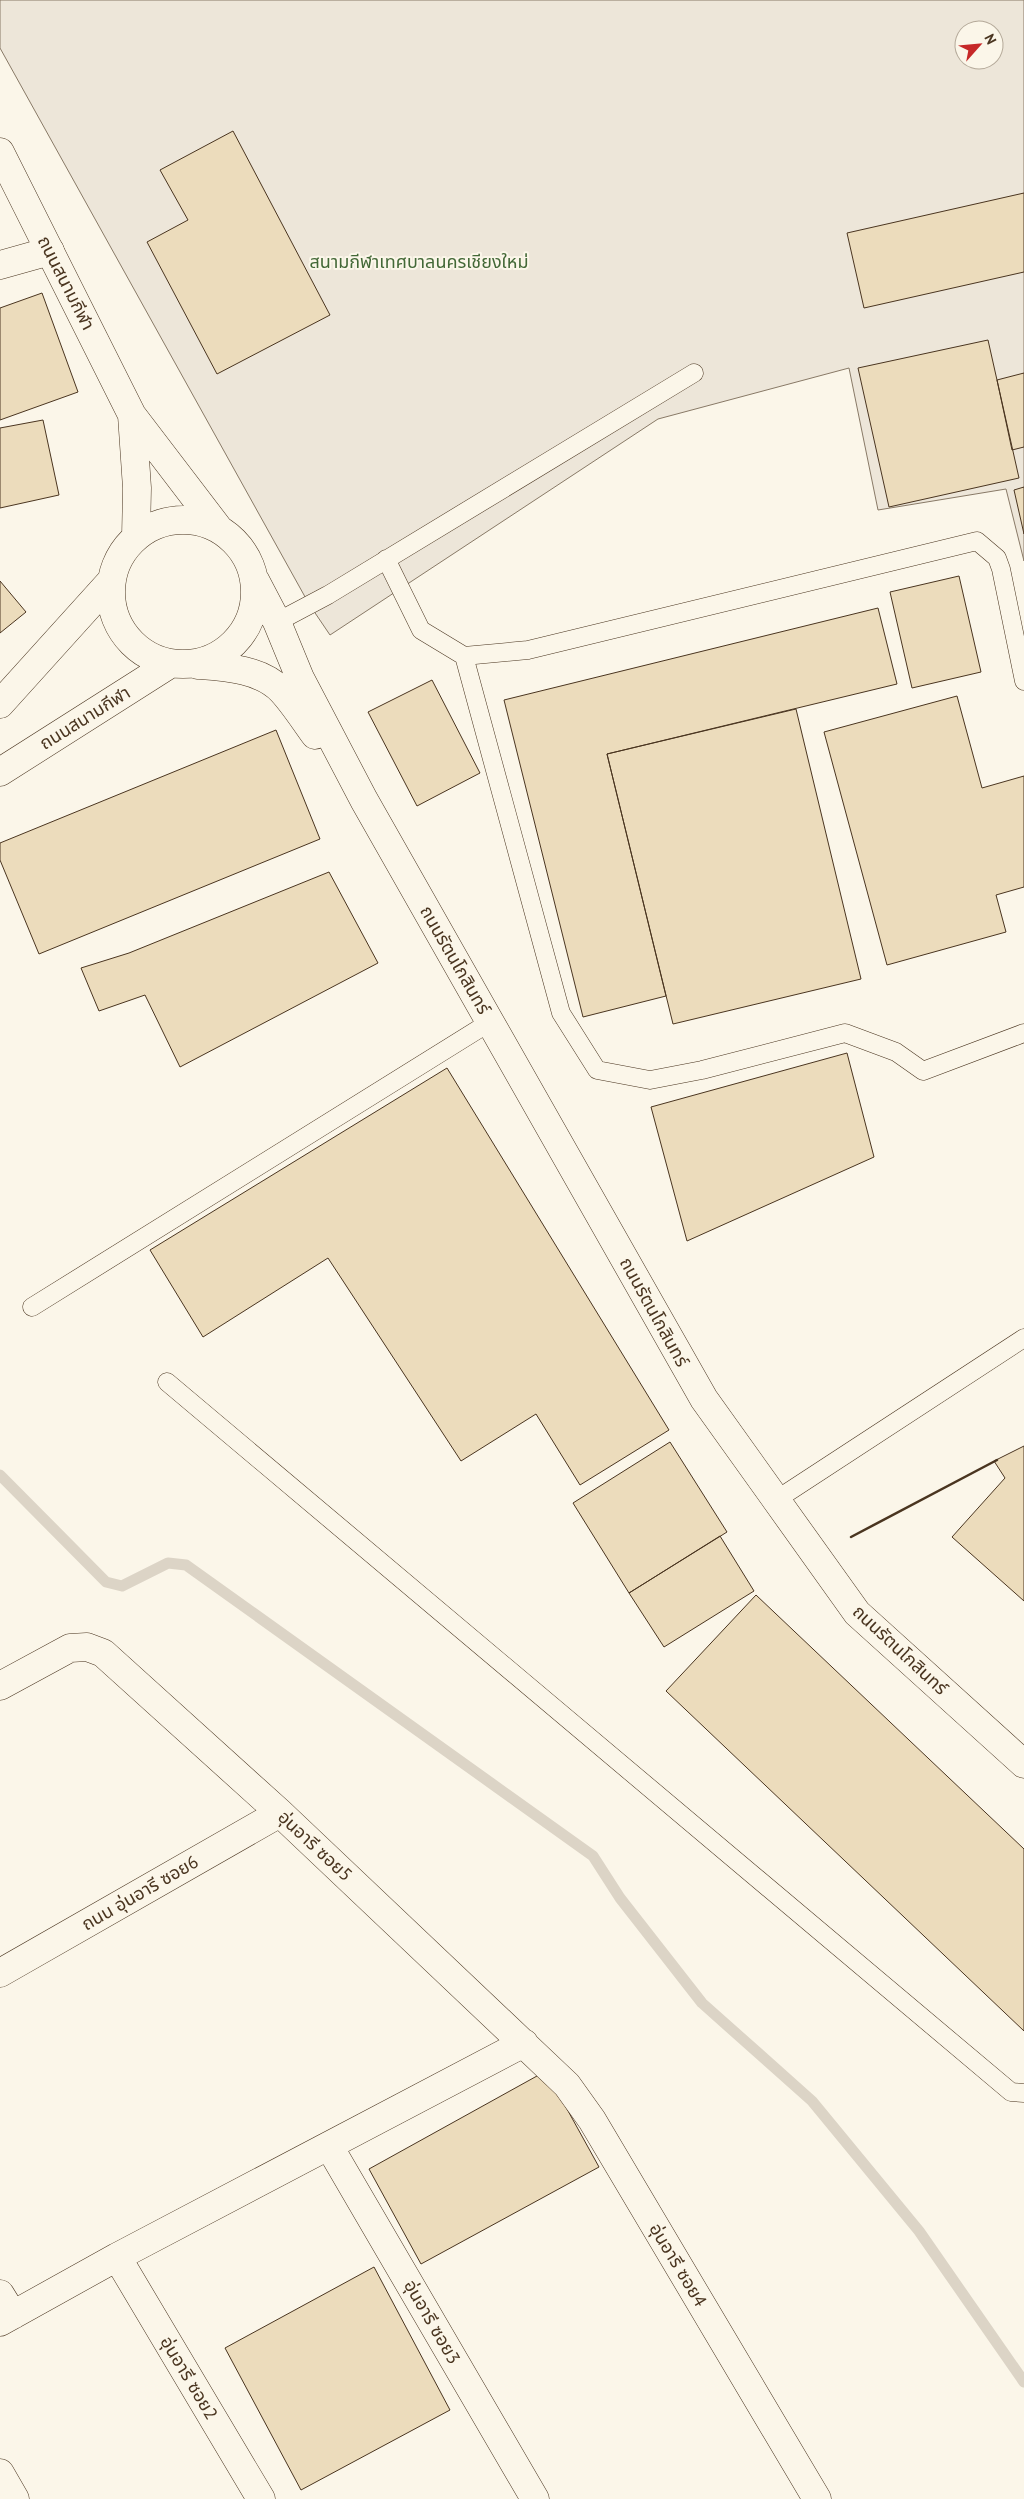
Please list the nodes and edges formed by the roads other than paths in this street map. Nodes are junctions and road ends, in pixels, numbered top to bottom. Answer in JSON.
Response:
{"nodes":[{"id":1,"x":0,"y":152,"type":"edge"},
{"id":2,"x":50,"y":251,"type":"junction"},
{"id":3,"x":0,"y":265,"type":"edge"},
{"id":4,"x":694,"y":373,"type":"dead end"},
{"id":5,"x":132,"y":415,"type":"junction"},
{"id":6,"x":219,"y":529,"type":"junction"},
{"id":7,"x":136,"y":537,"type":"junction"},
{"id":8,"x":386,"y":559,"type":"junction"},
{"id":9,"x":112,"y":580,"type":"junction"},
{"id":10,"x":255,"y":580,"type":"junction"},
{"id":11,"x":277,"y":622,"type":"junction"},
{"id":12,"x":464,"y":656,"type":"junction"},
{"id":13,"x":183,"y":664,"type":"junction"},
{"id":14,"x":1024,"y":681,"type":"edge"},
{"id":15,"x":0,"y":704,"type":"edge"},
{"id":16,"x":0,"y":772,"type":"edge"},
{"id":17,"x":364,"y":800,"type":"junction"},
{"id":18,"x":490,"y":1022,"type":"junction"},
{"id":19,"x":1024,"y":1033,"type":"edge"},
{"id":20,"x":32,"y":1307,"type":"dead end"},
{"id":21,"x":1024,"y":1338,"type":"edge"},
{"id":22,"x":167,"y":1382,"type":"dead end"},
{"id":23,"x":776,"y":1500,"type":"junction"},
{"id":24,"x":0,"y":1686,"type":"edge"},
{"id":25,"x":1024,"y":1764,"type":"edge"},
{"id":26,"x":280,"y":1812,"type":"junction"},
{"id":27,"x":0,"y":1973,"type":"edge"},
{"id":28,"x":524,"y":2042,"type":"junction"},
{"id":29,"x":1024,"y":2092,"type":"edge"},
{"id":30,"x":329,"y":2146,"type":"junction"},
{"id":31,"x":117,"y":2257,"type":"junction"},
{"id":32,"x":4,"y":2310,"type":"edge"},
{"id":33,"x":0,"y":2474,"type":"edge"},
{"id":34,"x":15,"y":2499,"type":"edge"},
{"id":35,"x":261,"y":2499,"type":"edge"},
{"id":36,"x":535,"y":2499,"type":"edge"},
{"id":37,"x":817,"y":2499,"type":"edge"}],
"edges":[{"from":1,"to":2,"type":"street","name":"ถนนสนามกีฬา"},
{"from":2,"to":3,"type":"street"},
{"from":2,"to":5,"type":"street","name":"ถนนสนามกีฬา"},
{"from":4,"to":8,"type":"lane"},
{"from":5,"to":6,"type":"street","name":"ถนนสนามกีฬา"},
{"from":5,"to":7,"type":"street","name":"ถนนสนามกีฬา"},
{"from":6,"to":7,"type":"street"},
{"from":6,"to":10,"type":"street"},
{"from":7,"to":9,"type":"street"},
{"from":8,"to":11,"type":"lane"},
{"from":8,"to":12,"type":"lane"},
{"from":9,"to":13,"type":"street"},
{"from":9,"to":15,"type":"street"},
{"from":10,"to":11,"type":"street","name":"ถนนรัตนโกสินทร์"},
{"from":10,"to":13,"type":"street"},
{"from":11,"to":17,"type":"street","name":"ถนนรัตนโกสินทร์"},
{"from":12,"to":14,"type":"lane"},
{"from":12,"to":19,"type":"lane"},
{"from":13,"to":16,"type":"street","name":"ถนนสนามกีฬา"},
{"from":13,"to":17,"type":"street","name":"ถนนรัตนโกสินทร์"},
{"from":17,"to":18,"type":"street","name":"ถนนรัตนโกสินทร์"},
{"from":18,"to":20,"type":"lane"},
{"from":18,"to":23,"type":"street","name":"ถนนรัตนโกสินทร์"},
{"from":21,"to":23,"type":"lane"},
{"from":22,"to":29,"type":"lane"},
{"from":23,"to":25,"type":"street","name":"ถนนรัตนโกสินทร์"},
{"from":24,"to":26,"type":"street","name":"อุ่นอารี ซอย5"},
{"from":26,"to":27,"type":"street","name":"ถนน อุ่นอารี ซอย6"},
{"from":26,"to":28,"type":"street","name":"อุ่นอารี ซอย5"},
{"from":28,"to":30,"type":"street"},
{"from":28,"to":37,"type":"street","name":"อุ่นอารี ซอย4"},
{"from":30,"to":31,"type":"street"},
{"from":30,"to":36,"type":"street","name":"อุ่นอารี ซอย3"},
{"from":31,"to":32,"type":"street"},
{"from":31,"to":35,"type":"street","name":"อุ่นอารี ซอย2"},
{"from":33,"to":34,"type":"street"}]}
